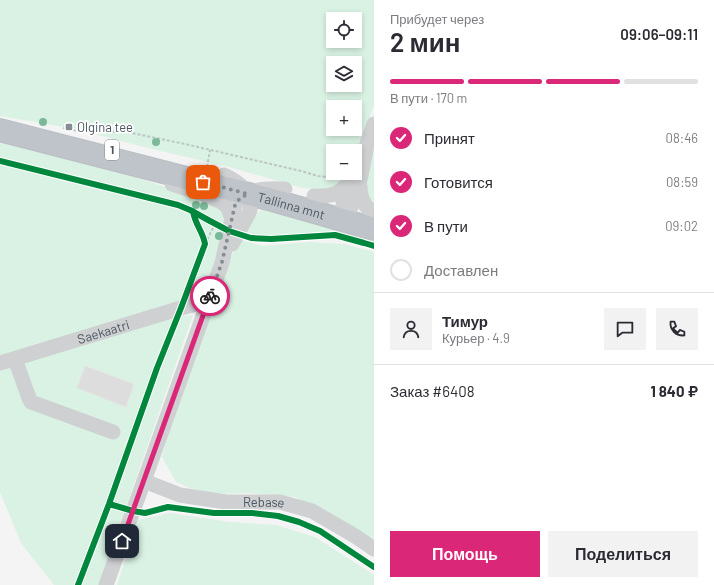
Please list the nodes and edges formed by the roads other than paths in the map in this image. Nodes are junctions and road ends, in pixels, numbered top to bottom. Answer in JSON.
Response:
{"nodes":[{"id":1,"x":374,"y":124,"type":"edge"},
{"id":2,"x":0,"y":125,"type":"edge"},
{"id":3,"x":0,"y":130,"type":"edge"},
{"id":4,"x":85,"y":152,"type":"junction"},
{"id":5,"x":362,"y":158,"type":"edge"},
{"id":6,"x":224,"y":175,"type":"junction"},
{"id":7,"x":351,"y":180,"type":"edge"},
{"id":8,"x":352,"y":180,"type":"edge"},
{"id":9,"x":355,"y":180,"type":"edge"},
{"id":10,"x":278,"y":195,"type":"junction"},
{"id":11,"x":314,"y":196,"type":"junction"},
{"id":12,"x":249,"y":202,"type":"junction"},
{"id":13,"x":346,"y":211,"type":"junction"},
{"id":14,"x":374,"y":214,"type":"edge"},
{"id":15,"x":231,"y":225,"type":"junction"},
{"id":16,"x":374,"y":229,"type":"edge"},
{"id":17,"x":222,"y":262,"type":"junction"},
{"id":18,"x":208,"y":302,"type":"junction"},
{"id":19,"x":15,"y":359,"type":"junction"},
{"id":20,"x":0,"y":363,"type":"edge"},
{"id":21,"x":113,"y":432,"type":"dead end"},
{"id":22,"x":144,"y":481,"type":"junction"},
{"id":23,"x":374,"y":549,"type":"edge"},
{"id":24,"x":106,"y":585,"type":"edge"}],
"edges":[{"from":1,"to":5,"type":"street"},
{"from":2,"to":6,"type":"highway","name":"Tallinna mnt","number":"1"},
{"from":3,"to":4,"type":"highway","name":"Tallinna mnt","number":"1"},
{"from":4,"to":12,"type":"highway","name":"Tallinna mnt","number":"1"},
{"from":4,"to":15,"type":"street"},
{"from":6,"to":10,"type":"highway","name":"Tallinna mnt","number":"1"},
{"from":6,"to":12,"type":"street"},
{"from":7,"to":11,"type":"street"},
{"from":8,"to":13,"type":"street"},
{"from":9,"to":14,"type":"street"},
{"from":10,"to":11,"type":"highway","name":"Tallinna mnt","number":"1"},
{"from":10,"to":12,"type":"highway","name":"Tallinna mnt","number":"1"},
{"from":10,"to":13,"type":"highway","name":"Tallinna mnt","number":"1"},
{"from":11,"to":13,"type":"highway","name":"Tallinna mnt","number":"1"},
{"from":12,"to":15,"type":"street"},
{"from":12,"to":17,"type":"street"},
{"from":13,"to":14,"type":"highway","name":"Tallinna mnt","number":"1"},
{"from":13,"to":16,"type":"highway","name":"Tallinna mnt","number":"1"},
{"from":15,"to":17,"type":"street"},
{"from":17,"to":18,"type":"street"},
{"from":18,"to":19,"type":"street","name":"Saekaatri"},
{"from":18,"to":22,"type":"street"},
{"from":19,"to":20,"type":"street","name":"Saekaatri"},
{"from":19,"to":21,"type":"street"},
{"from":22,"to":23,"type":"street","name":"Rebase"},
{"from":22,"to":24,"type":"street"}]}
